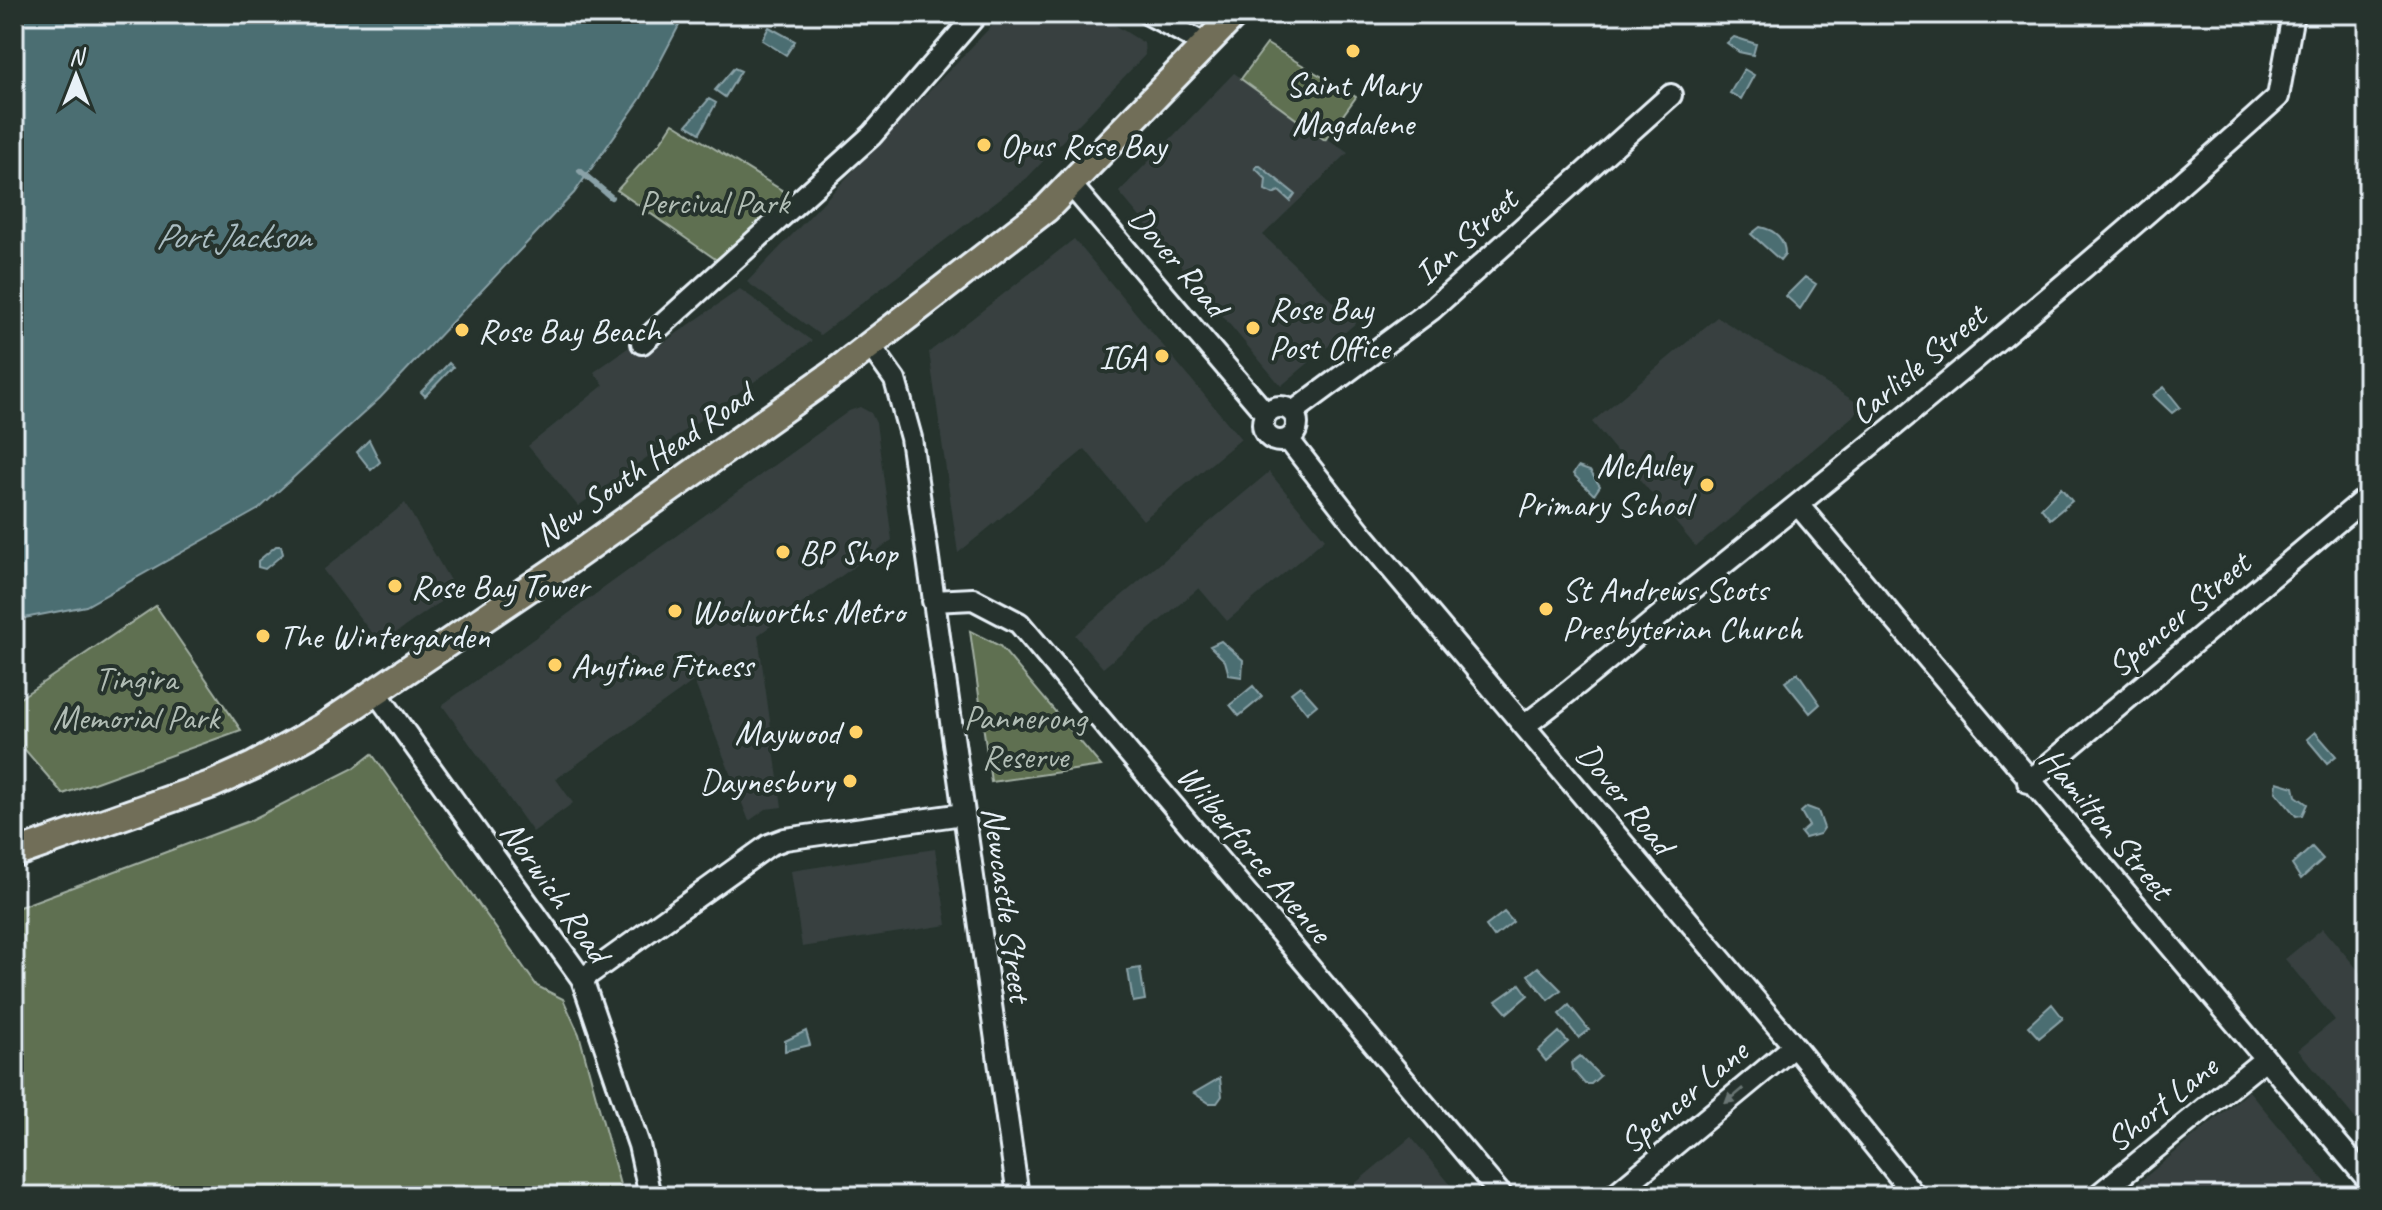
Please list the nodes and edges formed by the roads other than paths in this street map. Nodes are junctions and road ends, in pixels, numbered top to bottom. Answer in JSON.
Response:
{"nodes":[{"id":1,"x":977,"y":14,"type":"edge"},
{"id":2,"x":1148,"y":14,"type":"edge"},
{"id":3,"x":1235,"y":14,"type":"edge"},
{"id":4,"x":2293,"y":14,"type":"edge"},
{"id":5,"x":1205,"y":44,"type":"junction"},
{"id":6,"x":1671,"y":95,"type":"dead end"},
{"id":7,"x":1072,"y":186,"type":"junction"},
{"id":8,"x":642,"y":343,"type":"dead end"},
{"id":9,"x":870,"y":345,"type":"junction"},
{"id":10,"x":1293,"y":412,"type":"junction"},
{"id":11,"x":1266,"y":414,"type":"junction"},
{"id":12,"x":1288,"y":439,"type":"junction"},
{"id":13,"x":2368,"y":496,"type":"edge"},
{"id":14,"x":1799,"y":506,"type":"junction"},
{"id":15,"x":933,"y":601,"type":"junction"},
{"id":16,"x":376,"y":692,"type":"junction"},
{"id":17,"x":1525,"y":725,"type":"junction"},
{"id":18,"x":2028,"y":782,"type":"junction"},
{"id":19,"x":963,"y":814,"type":"junction"},
{"id":20,"x":14,"y":854,"type":"edge"},
{"id":21,"x":582,"y":979,"type":"junction"},
{"id":22,"x":1794,"y":1046,"type":"junction"},
{"id":23,"x":2265,"y":1059,"type":"junction"},
{"id":24,"x":2368,"y":1180,"type":"edge"},
{"id":25,"x":650,"y":1196,"type":"edge"},
{"id":26,"x":1018,"y":1196,"type":"edge"},
{"id":27,"x":1502,"y":1196,"type":"edge"},
{"id":28,"x":1613,"y":1196,"type":"edge"},
{"id":29,"x":1915,"y":1196,"type":"edge"},
{"id":30,"x":2097,"y":1196,"type":"edge"}],
"edges":[{"from":1,"to":8,"type":"street"},
{"from":2,"to":5,"type":"street"},
{"from":3,"to":5,"type":"main road","name":"New South Head Road"},
{"from":4,"to":14,"type":"street","name":"Carlisle Street"},
{"from":5,"to":7,"type":"main road","name":"New South Head Road"},
{"from":6,"to":10,"type":"street","name":"Ian Street"},
{"from":7,"to":9,"type":"main road","name":"New South Head Road"},
{"from":7,"to":11,"type":"street","name":"Dover Road"},
{"from":9,"to":15,"type":"street","name":"Newcastle Street"},
{"from":9,"to":16,"type":"main road","name":"New South Head Road"},
{"from":10,"to":11,"type":"street"},
{"from":10,"to":12,"type":"street"},
{"from":11,"to":12,"type":"street"},
{"from":12,"to":17,"type":"street","name":"Dover Road"},
{"from":13,"to":18,"type":"street","name":"Spencer Street"},
{"from":14,"to":17,"type":"street","name":"Carlisle Street"},
{"from":14,"to":18,"type":"street","name":"Hamilton Street"},
{"from":15,"to":19,"type":"street","name":"Newcastle Street"},
{"from":15,"to":27,"type":"street","name":"Wilberforce Avenue"},
{"from":16,"to":20,"type":"main road","name":"New South Head Road"},
{"from":16,"to":21,"type":"street","name":"Norwich Road"},
{"from":17,"to":22,"type":"street","name":"Dover Road"},
{"from":18,"to":23,"type":"street","name":"Hamilton Street"},
{"from":19,"to":21,"type":"street"},
{"from":19,"to":26,"type":"street","name":"Newcastle Street"},
{"from":21,"to":25,"type":"street","name":"Norwich Road"},
{"from":22,"to":28,"type":"street","name":"Spencer Lane","one_way":true},
{"from":22,"to":29,"type":"street","name":"Dover Road"},
{"from":23,"to":24,"type":"street","name":"Hamilton Street"},
{"from":23,"to":30,"type":"street","name":"Short Lane"}]}
